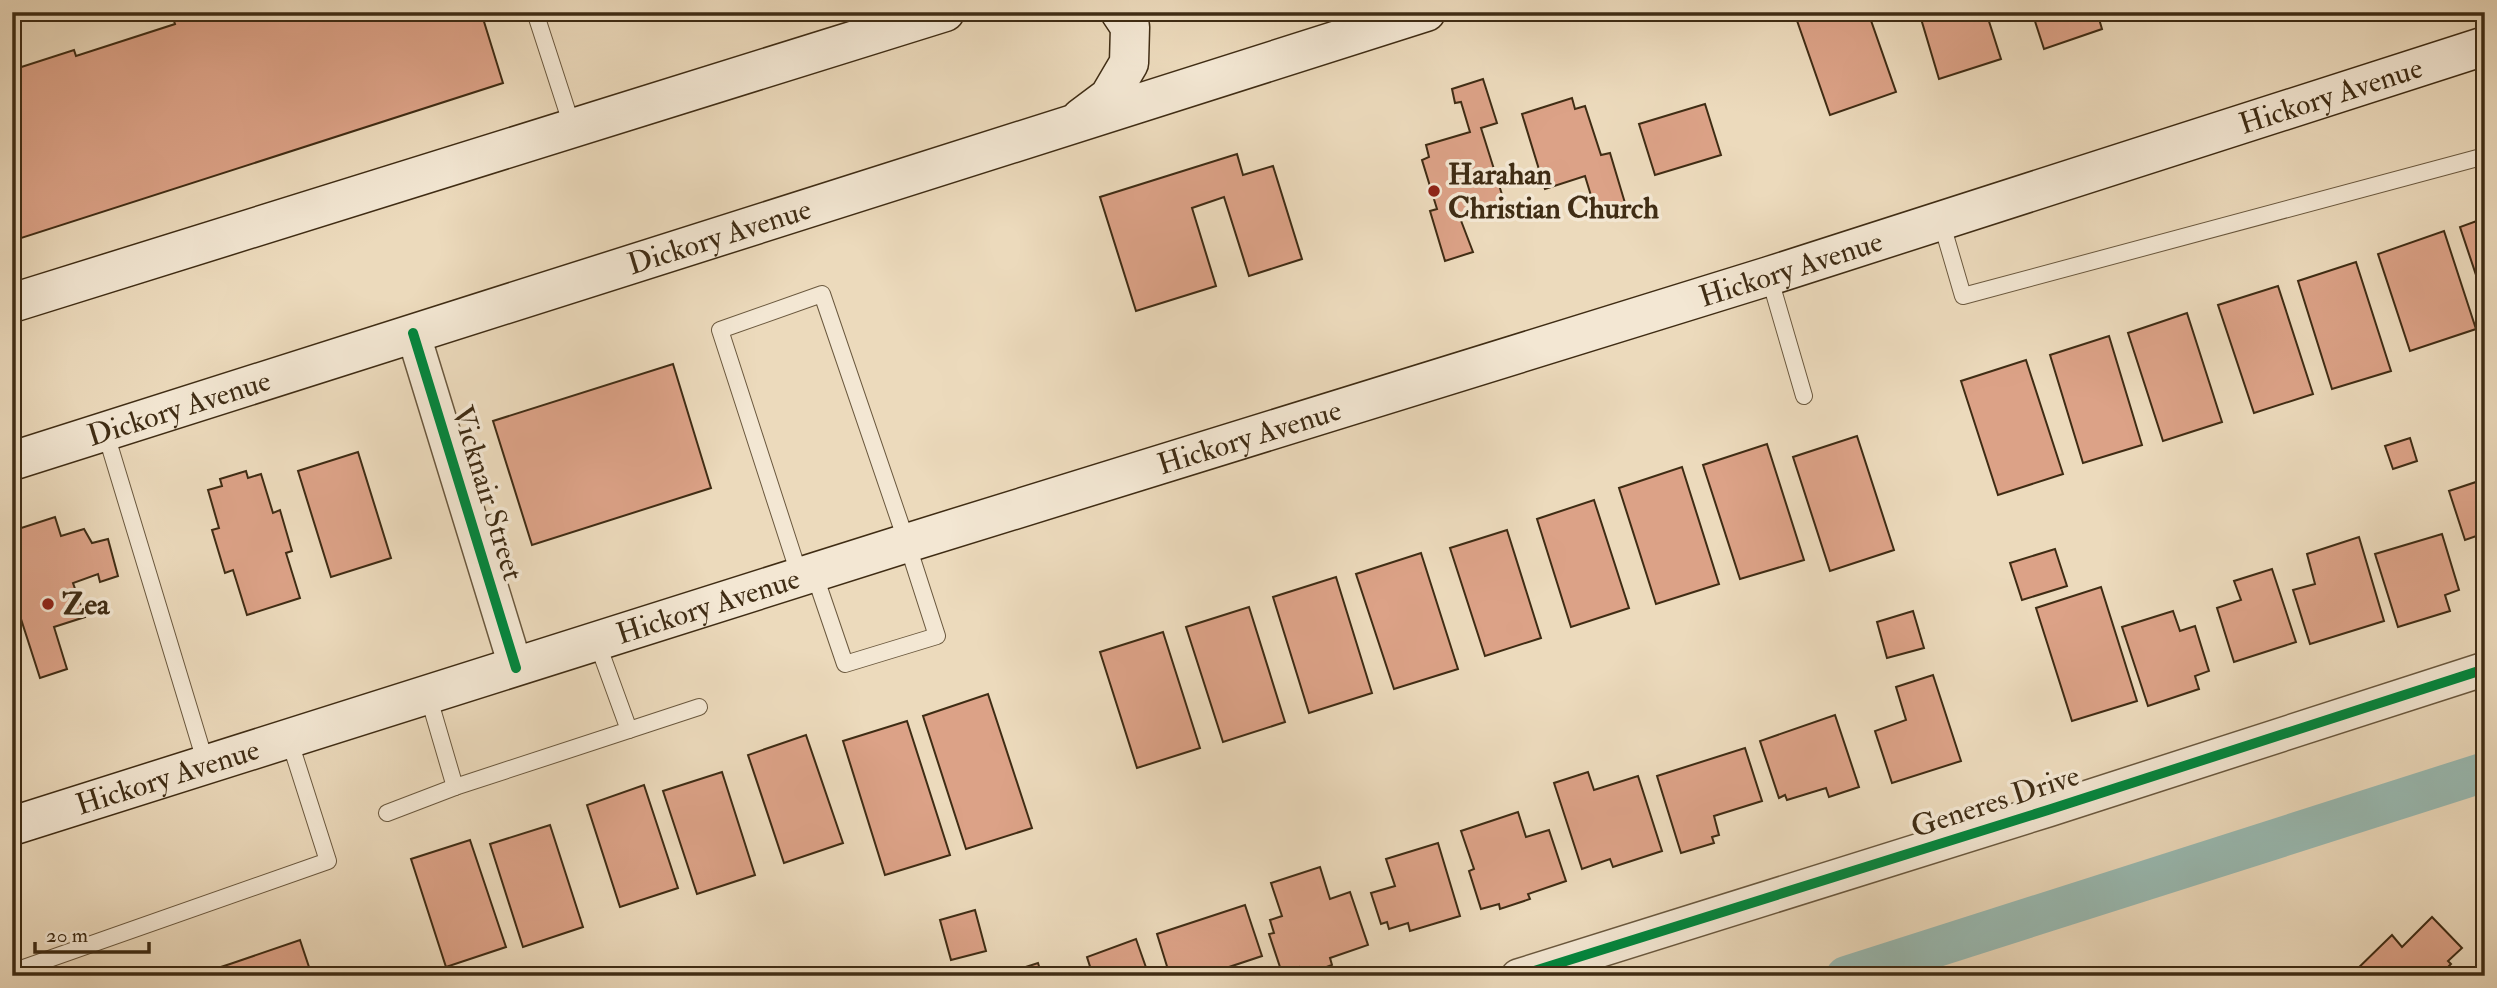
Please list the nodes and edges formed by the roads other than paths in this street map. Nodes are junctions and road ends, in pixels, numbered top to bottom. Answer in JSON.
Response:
{"nodes":[{"id":1,"x":535,"y":12,"type":"edge"},
{"id":2,"x":945,"y":12,"type":"edge"},
{"id":3,"x":1120,"y":12,"type":"edge"},
{"id":4,"x":1426,"y":12,"type":"edge"},
{"id":5,"x":2485,"y":46,"type":"edge"},
{"id":6,"x":1074,"y":123,"type":"junction"},
{"id":7,"x":573,"y":129,"type":"junction"},
{"id":8,"x":2485,"y":156,"type":"edge"},
{"id":9,"x":1941,"y":221,"type":"junction"},
{"id":10,"x":1769,"y":276,"type":"junction"},
{"id":11,"x":12,"y":303,"type":"edge"},
{"id":12,"x":413,"y":333,"type":"junction"},
{"id":13,"x":1804,"y":396,"type":"dead end"},
{"id":14,"x":105,"y":431,"type":"junction"},
{"id":15,"x":12,"y":461,"type":"edge"},
{"id":16,"x":907,"y":543,"type":"junction"},
{"id":17,"x":807,"y":575,"type":"junction"},
{"id":18,"x":597,"y":642,"type":"junction"},
{"id":19,"x":516,"y":668,"type":"junction"},
{"id":20,"x":2485,"y":669,"type":"edge"},
{"id":21,"x":428,"y":695,"type":"junction"},
{"id":22,"x":699,"y":707,"type":"dead end"},
{"id":23,"x":629,"y":730,"type":"junction"},
{"id":24,"x":289,"y":739,"type":"junction"},
{"id":25,"x":207,"y":765,"type":"junction"},
{"id":26,"x":455,"y":787,"type":"junction"},
{"id":27,"x":387,"y":813,"type":"dead end"},
{"id":28,"x":16,"y":821,"type":"edge"},
{"id":29,"x":12,"y":972,"type":"edge"},
{"id":30,"x":1518,"y":976,"type":"edge"}],
"edges":[{"from":1,"to":7,"type":"lane"},
{"from":2,"to":7,"type":"main road"},
{"from":3,"to":6,"type":"main road"},
{"from":4,"to":6,"type":"main road","name":"Dickory Avenue"},
{"from":5,"to":9,"type":"main road","name":"Hickory Avenue"},
{"from":6,"to":12,"type":"main road","name":"Dickory Avenue"},
{"from":7,"to":11,"type":"main road"},
{"from":8,"to":9,"type":"lane"},
{"from":9,"to":10,"type":"main road","name":"Hickory Avenue"},
{"from":10,"to":13,"type":"lane"},
{"from":10,"to":16,"type":"main road","name":"Hickory Avenue"},
{"from":12,"to":14,"type":"main road","name":"Dickory Avenue"},
{"from":12,"to":19,"type":"street","name":"Vicknair Street"},
{"from":14,"to":15,"type":"main road","name":"Dickory Avenue"},
{"from":14,"to":25,"type":"lane"},
{"from":16,"to":17,"type":"main road","name":"Hickory Avenue"},
{"from":16,"to":17,"type":"lane"},
{"from":16,"to":17,"type":"lane"},
{"from":17,"to":18,"type":"main road","name":"Hickory Avenue"},
{"from":18,"to":19,"type":"main road","name":"Hickory Avenue"},
{"from":18,"to":23,"type":"lane"},
{"from":19,"to":21,"type":"main road","name":"Hickory Avenue"},
{"from":20,"to":30,"type":"street","name":"Generes Drive"},
{"from":21,"to":24,"type":"main road","name":"Hickory Avenue"},
{"from":21,"to":26,"type":"lane"},
{"from":22,"to":23,"type":"lane"},
{"from":23,"to":26,"type":"lane"},
{"from":24,"to":25,"type":"main road","name":"Hickory Avenue"},
{"from":24,"to":29,"type":"lane"},
{"from":25,"to":28,"type":"main road","name":"Hickory Avenue"},
{"from":26,"to":27,"type":"lane"}]}
